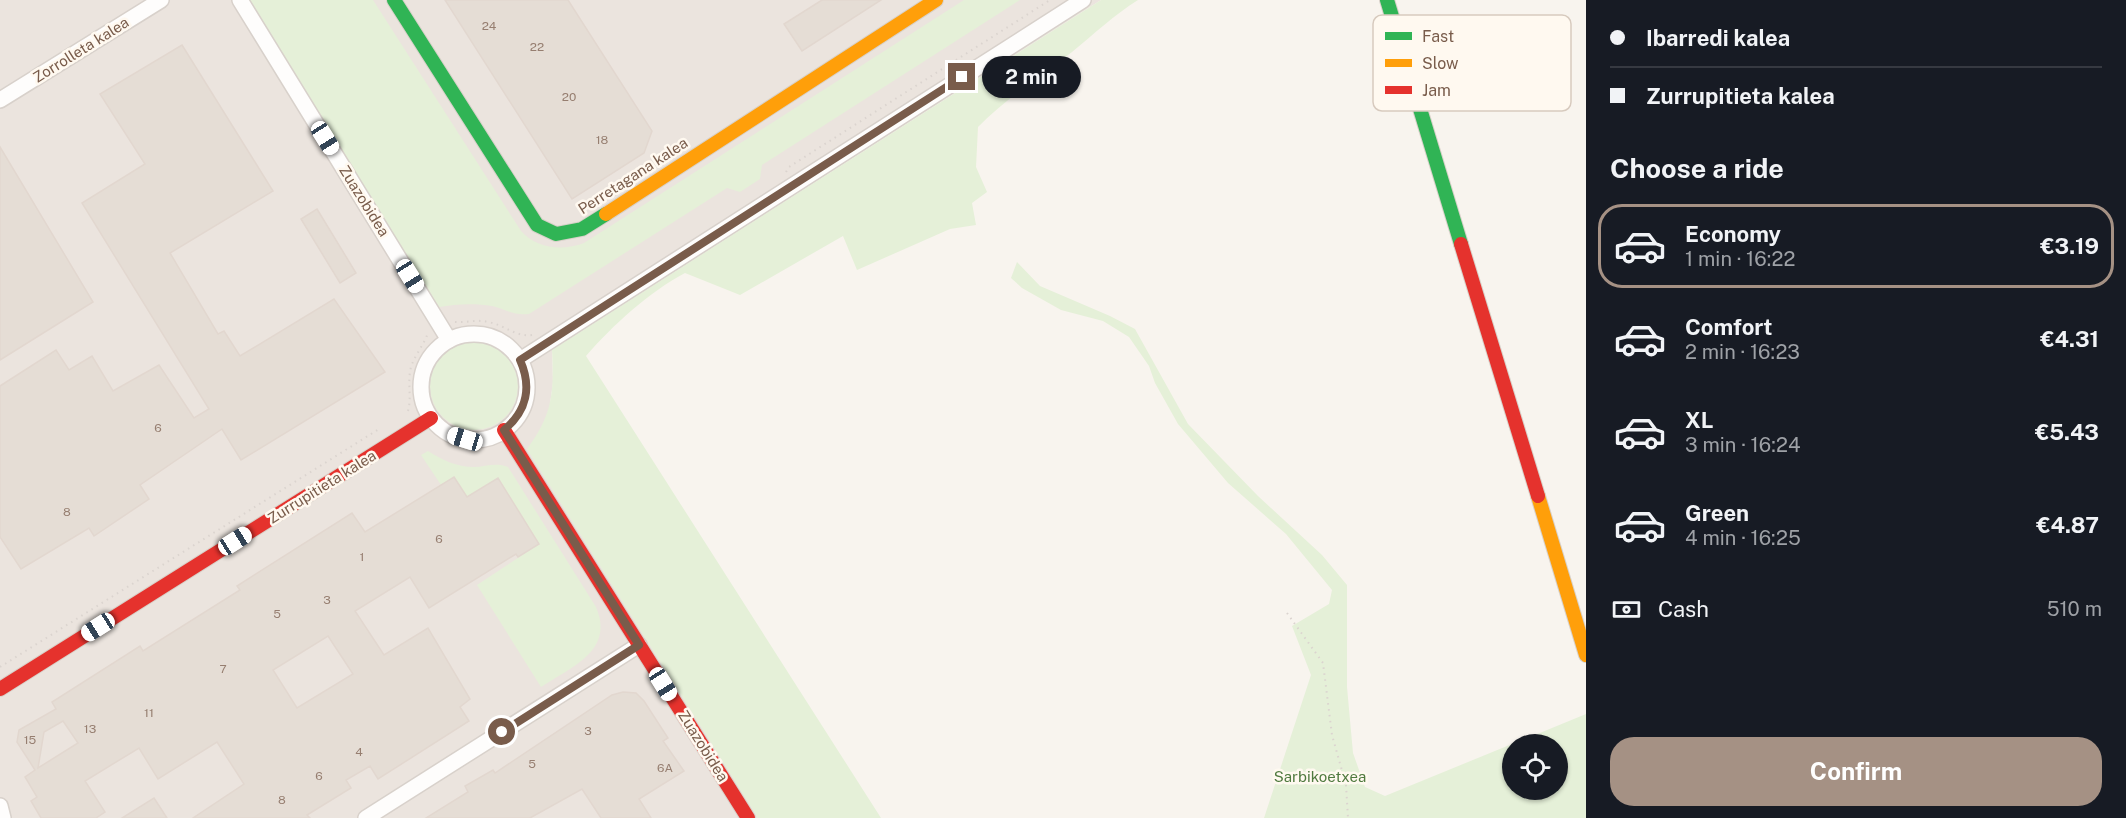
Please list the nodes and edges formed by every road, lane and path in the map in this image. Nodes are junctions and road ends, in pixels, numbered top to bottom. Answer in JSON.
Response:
{"nodes":[{"id":1,"x":161,"y":0,"type":"edge"},
{"id":2,"x":240,"y":0,"type":"edge"},
{"id":3,"x":394,"y":0,"type":"edge"},
{"id":4,"x":936,"y":0,"type":"edge"},
{"id":5,"x":1083,"y":0,"type":"edge"},
{"id":6,"x":1387,"y":0,"type":"edge"},
{"id":7,"x":1392,"y":15,"type":"edge"},
{"id":8,"x":0,"y":100,"type":"edge"},
{"id":9,"x":1421,"y":111,"type":"edge"},
{"id":10,"x":438,"y":323,"type":"junction"},
{"id":11,"x":522,"y":336,"type":"dead end"},
{"id":12,"x":449,"y":340,"type":"junction"},
{"id":13,"x":520,"y":360,"type":"junction"},
{"id":14,"x":405,"y":416,"type":"dead end"},
{"id":15,"x":431,"y":418,"type":"junction"},
{"id":16,"x":383,"y":429,"type":"dead end"},
{"id":17,"x":504,"y":430,"type":"junction"},
{"id":18,"x":1287,"y":614,"type":"dead end"},
{"id":19,"x":639,"y":645,"type":"junction"},
{"id":20,"x":1586,"y":656,"type":"edge"},
{"id":21,"x":0,"y":666,"type":"edge"},
{"id":22,"x":0,"y":689,"type":"edge"},
{"id":23,"x":0,"y":806,"type":"edge"},
{"id":24,"x":3,"y":818,"type":"edge"},
{"id":25,"x":366,"y":818,"type":"edge"},
{"id":26,"x":748,"y":818,"type":"edge"},
{"id":27,"x":1348,"y":818,"type":"edge"}],
"edges":[{"from":1,"to":8,"type":"street","name":"Zorrolleta kalea"},
{"from":2,"to":10,"type":"street","name":"Zuazobidea"},
{"from":3,"to":4,"type":"street","name":"Perretagana kalea"},
{"from":5,"to":13,"type":"street"},
{"from":6,"to":7,"type":"street"},
{"from":9,"to":20,"type":"street"},
{"from":10,"to":11,"type":"path"},
{"from":10,"to":12,"type":"street","name":"Zuazobidea"},
{"from":10,"to":14,"type":"path"},
{"from":12,"to":13,"type":"street"},
{"from":12,"to":15,"type":"street"},
{"from":13,"to":17,"type":"street"},
{"from":15,"to":17,"type":"street"},
{"from":15,"to":22,"type":"street","name":"Zurrupitieta kalea"},
{"from":16,"to":21,"type":"path"},
{"from":17,"to":19,"type":"street","name":"Zuazobidea"},
{"from":18,"to":27,"type":"path"},
{"from":19,"to":25,"type":"street"},
{"from":19,"to":26,"type":"street","name":"Zuazobidea"},
{"from":23,"to":24,"type":"street"}]}
